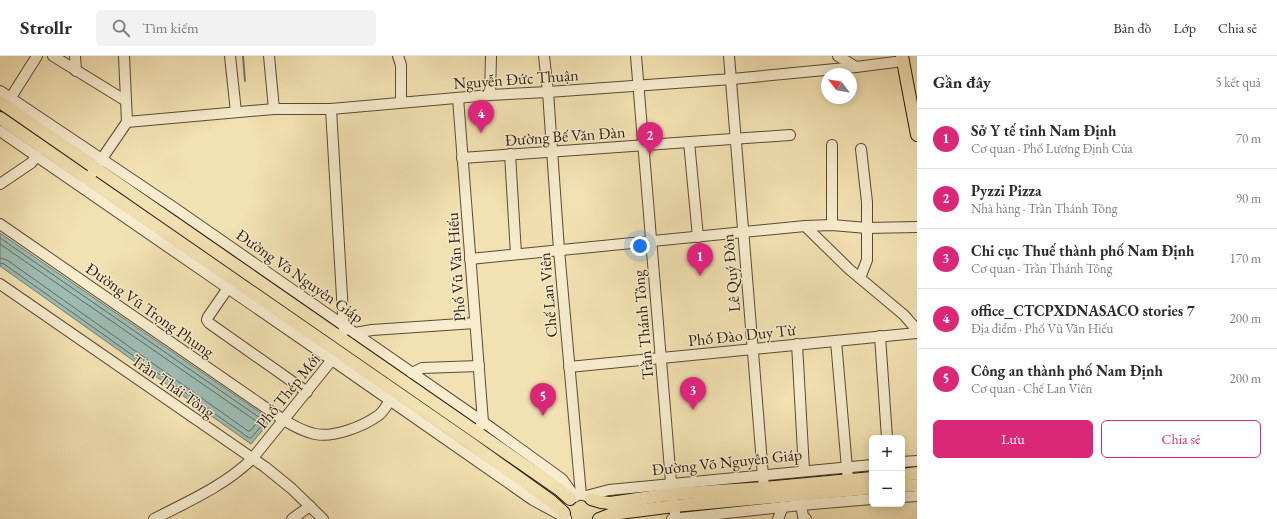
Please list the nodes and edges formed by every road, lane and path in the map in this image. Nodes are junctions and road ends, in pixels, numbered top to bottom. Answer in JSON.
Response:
{"nodes":[{"id":1,"x":37,"y":56,"type":"edge"},
{"id":2,"x":53,"y":56,"type":"edge"},
{"id":3,"x":75,"y":56,"type":"edge"},
{"id":4,"x":124,"y":56,"type":"edge"},
{"id":5,"x":230,"y":56,"type":"edge"},
{"id":6,"x":269,"y":56,"type":"edge"},
{"id":7,"x":398,"y":56,"type":"edge"},
{"id":8,"x":491,"y":56,"type":"edge"},
{"id":9,"x":544,"y":56,"type":"edge"},
{"id":10,"x":636,"y":56,"type":"edge"},
{"id":11,"x":729,"y":56,"type":"edge"},
{"id":12,"x":838,"y":56,"type":"edge"},
{"id":13,"x":903,"y":58,"type":"edge"},
{"id":14,"x":856,"y":67,"type":"junction"},
{"id":15,"x":76,"y":71,"type":"junction"},
{"id":16,"x":732,"y":80,"type":"junction"},
{"id":17,"x":638,"y":86,"type":"junction"},
{"id":18,"x":913,"y":90,"type":"edge"},
{"id":19,"x":0,"y":91,"type":"edge"},
{"id":20,"x":548,"y":92,"type":"junction"},
{"id":21,"x":490,"y":95,"type":"junction"},
{"id":22,"x":458,"y":98,"type":"junction"},
{"id":23,"x":126,"y":101,"type":"junction"},
{"id":24,"x":5,"y":102,"type":"edge"},
{"id":25,"x":401,"y":102,"type":"junction"},
{"id":26,"x":274,"y":109,"type":"junction"},
{"id":27,"x":331,"y":109,"type":"junction"},
{"id":28,"x":236,"y":112,"type":"junction"},
{"id":29,"x":0,"y":118,"type":"edge"},
{"id":30,"x":126,"y":122,"type":"junction"},
{"id":31,"x":0,"y":131,"type":"edge"},
{"id":32,"x":917,"y":132,"type":"edge"},
{"id":33,"x":790,"y":135,"type":"dead end"},
{"id":34,"x":736,"y":139,"type":"junction"},
{"id":35,"x":689,"y":142,"type":"junction"},
{"id":36,"x":644,"y":145,"type":"junction"},
{"id":37,"x":832,"y":145,"type":"dead end"},
{"id":38,"x":861,"y":149,"type":"dead end"},
{"id":39,"x":551,"y":152,"type":"junction"},
{"id":40,"x":510,"y":154,"type":"junction"},
{"id":41,"x":37,"y":156,"type":"junction"},
{"id":42,"x":462,"y":158,"type":"junction"},
{"id":43,"x":99,"y":164,"type":"junction"},
{"id":44,"x":85,"y":183,"type":"junction"},
{"id":45,"x":0,"y":184,"type":"edge"},
{"id":46,"x":0,"y":224,"type":"edge"},
{"id":47,"x":832,"y":225,"type":"junction"},
{"id":48,"x":805,"y":226,"type":"junction"},
{"id":49,"x":917,"y":227,"type":"edge"},
{"id":50,"x":867,"y":228,"type":"junction"},
{"id":51,"x":743,"y":232,"type":"junction"},
{"id":52,"x":698,"y":237,"type":"junction"},
{"id":53,"x":652,"y":241,"type":"junction"},
{"id":54,"x":558,"y":250,"type":"junction"},
{"id":55,"x":516,"y":254,"type":"junction"},
{"id":56,"x":470,"y":258,"type":"junction"},
{"id":57,"x":241,"y":262,"type":"junction"},
{"id":58,"x":860,"y":278,"type":"junction"},
{"id":59,"x":0,"y":284,"type":"edge"},
{"id":60,"x":228,"y":288,"type":"junction"},
{"id":61,"x":475,"y":323,"type":"junction"},
{"id":62,"x":344,"y":326,"type":"junction"},
{"id":63,"x":917,"y":331,"type":"edge"},
{"id":64,"x":355,"y":333,"type":"junction"},
{"id":65,"x":880,"y":336,"type":"junction"},
{"id":66,"x":345,"y":341,"type":"junction"},
{"id":67,"x":836,"y":341,"type":"junction"},
{"id":68,"x":797,"y":344,"type":"junction"},
{"id":69,"x":752,"y":349,"type":"junction"},
{"id":70,"x":335,"y":356,"type":"junction"},
{"id":71,"x":661,"y":358,"type":"junction"},
{"id":72,"x":479,"y":366,"type":"junction"},
{"id":73,"x":569,"y":367,"type":"junction"},
{"id":74,"x":412,"y":373,"type":"junction"},
{"id":75,"x":307,"y":392,"type":"junction"},
{"id":76,"x":393,"y":396,"type":"junction"},
{"id":77,"x":284,"y":420,"type":"junction"},
{"id":78,"x":483,"y":422,"type":"junction"},
{"id":79,"x":476,"y":432,"type":"junction"},
{"id":80,"x":887,"y":435,"type":"edge"},
{"id":81,"x":252,"y":459,"type":"junction"},
{"id":82,"x":917,"y":461,"type":"edge"},
{"id":83,"x":905,"y":462,"type":"edge"},
{"id":84,"x":869,"y":465,"type":"edge"},
{"id":85,"x":847,"y":467,"type":"junction"},
{"id":86,"x":804,"y":470,"type":"junction"},
{"id":87,"x":917,"y":473,"type":"edge"},
{"id":88,"x":763,"y":475,"type":"junction"},
{"id":89,"x":905,"y":475,"type":"edge"},
{"id":90,"x":869,"y":478,"type":"edge"},
{"id":91,"x":848,"y":480,"type":"junction"},
{"id":92,"x":917,"y":485,"type":"edge"},
{"id":93,"x":905,"y":486,"type":"edge"},
{"id":94,"x":764,"y":488,"type":"junction"},
{"id":95,"x":869,"y":488,"type":"edge"},
{"id":96,"x":673,"y":495,"type":"junction"},
{"id":97,"x":917,"y":496,"type":"edge"},
{"id":98,"x":581,"y":497,"type":"junction"},
{"id":99,"x":905,"y":497,"type":"edge"},
{"id":100,"x":869,"y":499,"type":"edge"},
{"id":101,"x":800,"y":500,"type":"junction"},
{"id":102,"x":310,"y":506,"type":"junction"},
{"id":103,"x":783,"y":507,"type":"junction"},
{"id":104,"x":566,"y":517,"type":"edge"},
{"id":105,"x":154,"y":519,"type":"edge"},
{"id":106,"x":292,"y":519,"type":"edge"},
{"id":107,"x":322,"y":519,"type":"edge"},
{"id":108,"x":595,"y":519,"type":"edge"},
{"id":109,"x":599,"y":519,"type":"edge"},
{"id":110,"x":672,"y":519,"type":"edge"},
{"id":111,"x":676,"y":519,"type":"edge"},
{"id":112,"x":778,"y":519,"type":"edge"},
{"id":113,"x":806,"y":519,"type":"edge"}],
"edges":[{"from":1,"to":24,"type":"street"},
{"from":2,"to":15,"type":"street"},
{"from":3,"to":15,"type":"street"},
{"from":4,"to":23,"type":"street"},
{"from":5,"to":28,"type":"street"},
{"from":6,"to":26,"type":"street"},
{"from":7,"to":25,"type":"street"},
{"from":8,"to":21,"type":"street"},
{"from":9,"to":20,"type":"street","name":"Chế Lan Viên"},
{"from":10,"to":17,"type":"street","name":"Trần Thánh Tông"},
{"from":11,"to":16,"type":"street","name":"Lê Quý Đôn"},
{"from":12,"to":14,"type":"street"},
{"from":13,"to":14,"type":"street","name":"Nguyễn Đức Thuận"},
{"from":13,"to":18,"type":"main road"},
{"from":14,"to":16,"type":"street","name":"Nguyễn Đức Thuận"},
{"from":15,"to":23,"type":"street"},
{"from":16,"to":17,"type":"street","name":"Nguyễn Đức Thuận"},
{"from":16,"to":34,"type":"street","name":"Lê Quý Đôn"},
{"from":17,"to":20,"type":"street","name":"Nguyễn Đức Thuận"},
{"from":17,"to":36,"type":"street","name":"Trần Thánh Tông"},
{"from":18,"to":32,"type":"main road"},
{"from":19,"to":24,"type":"street","name":"Đường Võ Nguyên Giáp"},
{"from":20,"to":21,"type":"street","name":"Nguyễn Đức Thuận"},
{"from":20,"to":39,"type":"street","name":"Chế Lan Viên"},
{"from":21,"to":22,"type":"street","name":"Nguyễn Đức Thuận"},
{"from":22,"to":25,"type":"street","name":"Nguyễn Đức Thuận"},
{"from":22,"to":42,"type":"street","name":"Phố Vũ Văn Hiếu"},
{"from":23,"to":30,"type":"street"},
{"from":24,"to":43,"type":"main road","name":"Đường Võ Nguyên Giáp"},
{"from":25,"to":27,"type":"street","name":"Nguyễn Đức Thuận"},
{"from":26,"to":27,"type":"street","name":"Nguyễn Đức Thuận"},
{"from":26,"to":28,"type":"street","name":"Nguyễn Đức Thuận"},
{"from":27,"to":62,"type":"street"},
{"from":28,"to":30,"type":"street","name":"Nguyễn Đức Thuận"},
{"from":29,"to":44,"type":"main road"},
{"from":30,"to":43,"type":"street"},
{"from":31,"to":41,"type":"street"},
{"from":33,"to":34,"type":"street","name":"Đường Bế Văn Đàn"},
{"from":34,"to":35,"type":"street","name":"Đường Bế Văn Đàn"},
{"from":34,"to":51,"type":"street","name":"Lê Quý Đôn"},
{"from":35,"to":36,"type":"street","name":"Đường Bế Văn Đàn"},
{"from":35,"to":52,"type":"street"},
{"from":36,"to":39,"type":"street","name":"Đường Bế Văn Đàn"},
{"from":36,"to":53,"type":"street","name":"Trần Thánh Tông"},
{"from":37,"to":47,"type":"street"},
{"from":38,"to":50,"type":"street"},
{"from":39,"to":40,"type":"street","name":"Đường Bế Văn Đàn"},
{"from":39,"to":54,"type":"street","name":"Chế Lan Viên"},
{"from":40,"to":42,"type":"street","name":"Đường Bế Văn Đàn"},
{"from":40,"to":55,"type":"street"},
{"from":41,"to":44,"type":"street"},
{"from":41,"to":45,"type":"street"},
{"from":42,"to":56,"type":"street","name":"Phố Vũ Văn Hiếu"},
{"from":43,"to":44,"type":"street"},
{"from":43,"to":57,"type":"main road","name":"Đường Võ Nguyên Giáp"},
{"from":44,"to":60,"type":"street"},
{"from":44,"to":70,"type":"main road"},
{"from":46,"to":77,"type":"street","name":"Đường Vũ Trọng Phụng"},
{"from":47,"to":48,"type":"street"},
{"from":47,"to":50,"type":"street"},
{"from":48,"to":51,"type":"street"},
{"from":48,"to":58,"type":"street"},
{"from":49,"to":50,"type":"street"},
{"from":50,"to":58,"type":"street"},
{"from":51,"to":52,"type":"street"},
{"from":51,"to":69,"type":"street","name":"Lê Quý Đôn"},
{"from":52,"to":53,"type":"street"},
{"from":53,"to":54,"type":"street"},
{"from":53,"to":71,"type":"street","name":"Trần Thánh Tông"},
{"from":54,"to":55,"type":"street"},
{"from":54,"to":73,"type":"street","name":"Chế Lan Viên"},
{"from":55,"to":56,"type":"street"},
{"from":56,"to":61,"type":"street","name":"Phố Vũ Văn Hiếu"},
{"from":57,"to":62,"type":"street","name":"Đường Võ Nguyên Giáp"},
{"from":57,"to":66,"type":"main road","name":"Đường Võ Nguyên Giáp"},
{"from":58,"to":63,"type":"street"},
{"from":59,"to":81,"type":"street","name":"Trần Thái Tông"},
{"from":60,"to":70,"type":"street"},
{"from":60,"to":75,"type":"street"},
{"from":61,"to":64,"type":"street"},
{"from":61,"to":72,"type":"street","name":"Phố Vũ Văn Hiếu"},
{"from":62,"to":64,"type":"street","name":"Đường Võ Nguyên Giáp"},
{"from":62,"to":66,"type":"street"},
{"from":63,"to":65,"type":"street","name":"Phố Đào Duy Từ"},
{"from":64,"to":74,"type":"street","name":"Đường Võ Nguyên Giáp"},
{"from":65,"to":67,"type":"street","name":"Phố Đào Duy Từ"},
{"from":65,"to":80,"type":"street"},
{"from":66,"to":70,"type":"street","name":"Phố Thép Mới"},
{"from":66,"to":79,"type":"main road","name":"Đường Võ Nguyên Giáp"},
{"from":67,"to":68,"type":"street","name":"Phố Đào Duy Từ"},
{"from":67,"to":85,"type":"street"},
{"from":68,"to":69,"type":"street","name":"Phố Đào Duy Từ"},
{"from":68,"to":86,"type":"street"},
{"from":69,"to":71,"type":"street","name":"Phố Đào Duy Từ"},
{"from":69,"to":88,"type":"street","name":"Lê Quý Đôn"},
{"from":70,"to":75,"type":"street","name":"Phố Thép Mới"},
{"from":70,"to":76,"type":"main road"},
{"from":71,"to":73,"type":"street","name":"Phố Đào Duy Từ"},
{"from":71,"to":96,"type":"street","name":"Trần Thánh Tông"},
{"from":72,"to":74,"type":"street"},
{"from":72,"to":78,"type":"street","name":"Phố Vũ Văn Hiếu"},
{"from":73,"to":98,"type":"street","name":"Chế Lan Viên"},
{"from":74,"to":78,"type":"street","name":"Đường Võ Nguyên Giáp"},
{"from":75,"to":77,"type":"street","name":"Phố Thép Mới"},
{"from":76,"to":77,"type":"street","name":"Đường Vũ Trọng Phụng"},
{"from":76,"to":104,"type":"main road"},
{"from":77,"to":81,"type":"street","name":"Phố Thép Mới"},
{"from":78,"to":79,"type":"street"},
{"from":78,"to":98,"type":"street","name":"Đường Võ Nguyên Giáp"},
{"from":79,"to":98,"type":"main road","name":"Đường Võ Nguyên Giáp"},
{"from":81,"to":102,"type":"street","name":"Trần Thái Tông"},
{"from":81,"to":105,"type":"street","name":"Phố Thép Mới"},
{"from":82,"to":83,"type":"street"},
{"from":84,"to":85,"type":"street","name":"Đường Võ Nguyên Giáp"},
{"from":85,"to":86,"type":"street","name":"Đường Võ Nguyên Giáp"},
{"from":85,"to":91,"type":"street"},
{"from":86,"to":88,"type":"street","name":"Đường Võ Nguyên Giáp"},
{"from":87,"to":89,"type":"main road"},
{"from":88,"to":94,"type":"street","name":"Lê Quý Đôn"},
{"from":88,"to":96,"type":"street","name":"Đường Võ Nguyên Giáp"},
{"from":90,"to":91,"type":"main road","name":"Đường Võ Nguyên Giáp"},
{"from":91,"to":94,"type":"main road","name":"Đường Võ Nguyên Giáp"},
{"from":92,"to":93,"type":"main road"},
{"from":94,"to":96,"type":"main road","name":"Đường Võ Nguyên Giáp"},
{"from":95,"to":101,"type":"main road","name":"Đường Võ Nguyên Giáp"},
{"from":96,"to":98,"type":"main road","name":"Đường Võ Nguyên Giáp"},
{"from":96,"to":101,"type":"main road","name":"Đường Võ Nguyên Giáp"},
{"from":96,"to":109,"type":"main road","name":"Đường Võ Nguyên Giáp"},
{"from":96,"to":111,"type":"street","name":"Trần Thánh Tông"},
{"from":97,"to":99,"type":"street"},
{"from":98,"to":104,"type":"main road"},
{"from":98,"to":108,"type":"main road"},
{"from":100,"to":101,"type":"street","name":"Đường Võ Nguyên Giáp"},
{"from":101,"to":103,"type":"street","name":"Đường Võ Nguyên Giáp"},
{"from":101,"to":113,"type":"street"},
{"from":102,"to":106,"type":"street"},
{"from":102,"to":107,"type":"street","name":"Trần Thái Tông"},
{"from":103,"to":111,"type":"street","name":"Đường Võ Nguyên Giáp"},
{"from":103,"to":112,"type":"street"},
{"from":110,"to":111,"type":"street","name":"Đường Võ Nguyên Giáp"}]}
